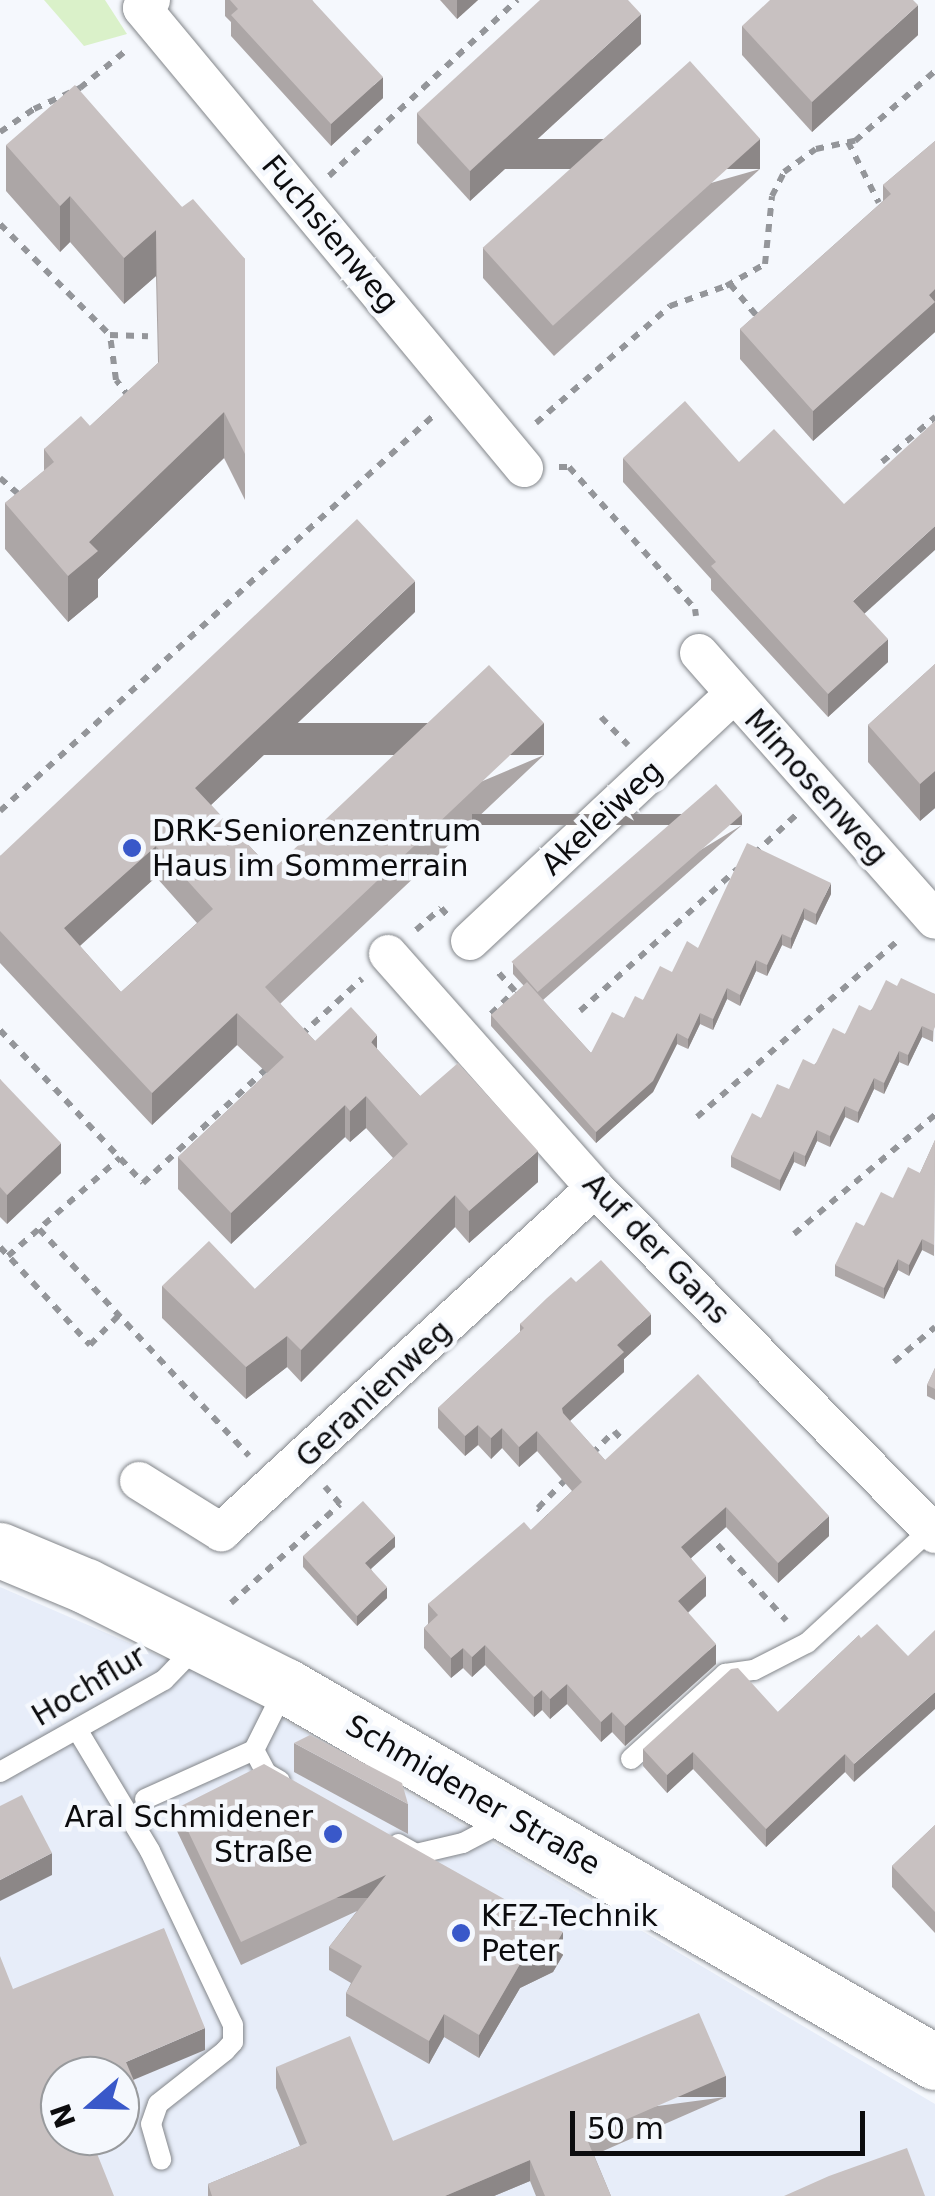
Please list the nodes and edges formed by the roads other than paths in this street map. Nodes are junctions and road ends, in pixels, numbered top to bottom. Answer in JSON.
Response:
{"nodes":[{"id":1,"x":152,"y":11,"type":"edge"},
{"id":2,"x":516,"y":458,"type":"road end"},
{"id":3,"x":699,"y":652,"type":"road end"},
{"id":4,"x":733,"y":695,"type":"junction"},
{"id":5,"x":931,"y":917,"type":"edge"},
{"id":6,"x":470,"y":942,"type":"dead end"},
{"id":7,"x":388,"y":954,"type":"dead end"},
{"id":8,"x":595,"y":1188,"type":"junction"},
{"id":9,"x":139,"y":1482,"type":"dead end"},
{"id":10,"x":933,"y":1531,"type":"edge"},
{"id":11,"x":0,"y":1550,"type":"edge"},
{"id":12,"x":216,"y":1622,"type":"junction"},
{"id":13,"x":286,"y":1686,"type":"junction"},
{"id":14,"x":78,"y":1731,"type":"junction"},
{"id":15,"x":254,"y":1750,"type":"junction"},
{"id":16,"x":630,"y":1759,"type":"dead end"},
{"id":17,"x":0,"y":1772,"type":"edge"},
{"id":18,"x":299,"y":1791,"type":"edge"},
{"id":19,"x":145,"y":1799,"type":"dead end"},
{"id":20,"x":511,"y":1818,"type":"junction"},
{"id":21,"x":383,"y":1836,"type":"edge"},
{"id":22,"x":935,"y":2062,"type":"edge"},
{"id":23,"x":162,"y":2160,"type":"dead end"}],
"edges":[{"from":1,"to":2,"type":"street","name":"Fuchsienweg"},
{"from":3,"to":4,"type":"street","name":"Mimosenweg"},
{"from":4,"to":5,"type":"street","name":"Mimosenweg"},
{"from":4,"to":6,"type":"street","name":"Akeleiweg"},
{"from":7,"to":8,"type":"street","name":"Auf der Gans"},
{"from":8,"to":9,"type":"street","name":"Geranienweg"},
{"from":8,"to":10,"type":"street","name":"Auf der Gans"},
{"from":10,"to":16,"type":"lane"},
{"from":11,"to":12,"type":"main road","name":"Schmidener Straße"},
{"from":12,"to":13,"type":"main road","name":"Schmidener Straße"},
{"from":12,"to":14,"type":"lane","name":"Hochflur"},
{"from":13,"to":15,"type":"lane"},
{"from":13,"to":20,"type":"main road","name":"Schmidener Straße"},
{"from":14,"to":17,"type":"lane","name":"Hochflur"},
{"from":14,"to":23,"type":"lane"},
{"from":15,"to":18,"type":"lane"},
{"from":15,"to":19,"type":"lane"},
{"from":20,"to":21,"type":"lane"},
{"from":20,"to":22,"type":"main road","name":"Schmidener Straße"}]}
